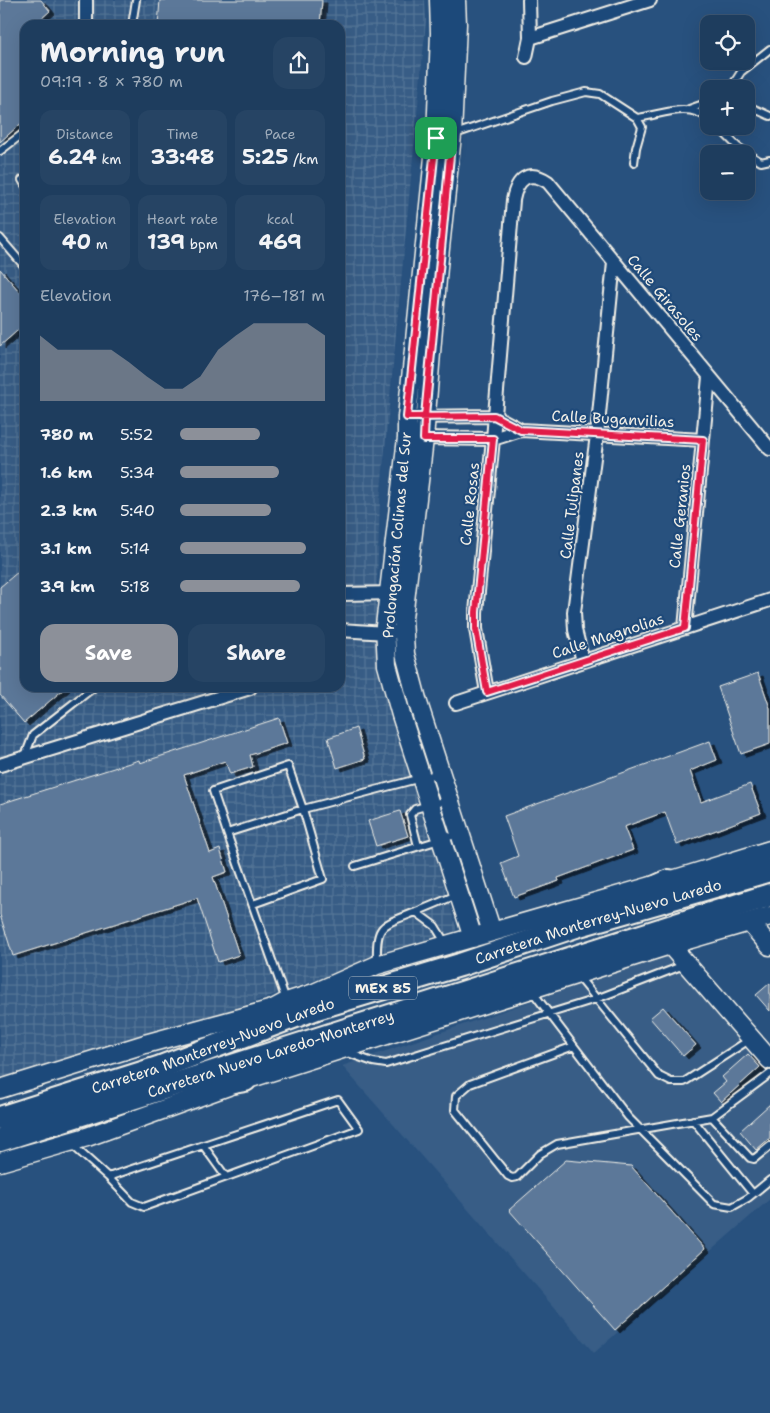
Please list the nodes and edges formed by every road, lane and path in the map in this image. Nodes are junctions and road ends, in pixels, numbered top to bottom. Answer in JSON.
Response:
{"nodes":[{"id":1,"x":86,"y":0,"type":"edge"},
{"id":2,"x":136,"y":0,"type":"edge"},
{"id":3,"x":439,"y":0,"type":"edge"},
{"id":4,"x":456,"y":0,"type":"edge"},
{"id":5,"x":529,"y":0,"type":"edge"},
{"id":6,"x":650,"y":0,"type":"edge"},
{"id":7,"x":86,"y":20,"type":"edge"},
{"id":8,"x":133,"y":20,"type":"edge"},
{"id":9,"x":530,"y":38,"type":"junction"},
{"id":10,"x":770,"y":49,"type":"edge"},
{"id":11,"x":526,"y":57,"type":"dead end"},
{"id":12,"x":736,"y":80,"type":"edge"},
{"id":13,"x":700,"y":105,"type":"edge"},
{"id":14,"x":689,"y":109,"type":"junction"},
{"id":15,"x":755,"y":109,"type":"edge"},
{"id":16,"x":700,"y":113,"type":"edge"},
{"id":17,"x":770,"y":116,"type":"edge"},
{"id":18,"x":637,"y":118,"type":"junction"},
{"id":19,"x":726,"y":135,"type":"edge"},
{"id":20,"x":20,"y":136,"type":"edge"},
{"id":21,"x":444,"y":136,"type":"junction"},
{"id":22,"x":0,"y":151,"type":"edge"},
{"id":23,"x":770,"y":160,"type":"edge"},
{"id":24,"x":634,"y":163,"type":"dead end"},
{"id":25,"x":529,"y":176,"type":"joint"},
{"id":26,"x":0,"y":238,"type":"edge"},
{"id":27,"x":20,"y":261,"type":"edge"},
{"id":28,"x":614,"y":262,"type":"junction"},
{"id":29,"x":710,"y":377,"type":"junction"},
{"id":30,"x":425,"y":416,"type":"junction"},
{"id":31,"x":494,"y":416,"type":"junction"},
{"id":32,"x":407,"y":417,"type":"junction"},
{"id":33,"x":521,"y":430,"type":"junction"},
{"id":34,"x":597,"y":435,"type":"junction"},
{"id":35,"x":416,"y":438,"type":"junction"},
{"id":36,"x":493,"y":439,"type":"junction"},
{"id":37,"x":703,"y":440,"type":"junction"},
{"id":38,"x":770,"y":449,"type":"edge"},
{"id":39,"x":398,"y":593,"type":"junction"},
{"id":40,"x":345,"y":594,"type":"edge"},
{"id":41,"x":770,"y":600,"type":"edge"},
{"id":42,"x":685,"y":628,"type":"junction"},
{"id":43,"x":345,"y":630,"type":"edge"},
{"id":44,"x":404,"y":630,"type":"junction"},
{"id":45,"x":386,"y":633,"type":"junction"},
{"id":46,"x":583,"y":661,"type":"junction"},
{"id":47,"x":87,"y":692,"type":"edge"},
{"id":48,"x":237,"y":692,"type":"edge"},
{"id":49,"x":487,"y":692,"type":"junction"},
{"id":50,"x":456,"y":703,"type":"dead end"},
{"id":51,"x":25,"y":757,"type":"junction"},
{"id":52,"x":0,"y":765,"type":"edge"},
{"id":53,"x":441,"y":773,"type":"junction"},
{"id":54,"x":422,"y":778,"type":"junction"},
{"id":55,"x":450,"y":800,"type":"junction"},
{"id":56,"x":430,"y":805,"type":"junction"},
{"id":57,"x":303,"y":809,"type":"junction"},
{"id":58,"x":227,"y":833,"type":"junction"},
{"id":59,"x":460,"y":833,"type":"junction"},
{"id":60,"x":441,"y":839,"type":"junction"},
{"id":61,"x":418,"y":846,"type":"junction"},
{"id":62,"x":770,"y":850,"type":"edge"},
{"id":63,"x":355,"y":866,"type":"dead end"},
{"id":64,"x":770,"y":870,"type":"edge"},
{"id":65,"x":669,"y":881,"type":"junction"},
{"id":66,"x":459,"y":894,"type":"junction"},
{"id":67,"x":770,"y":895,"type":"edge"},
{"id":68,"x":252,"y":904,"type":"junction"},
{"id":69,"x":416,"y":912,"type":"junction"},
{"id":70,"x":770,"y":916,"type":"edge"},
{"id":71,"x":750,"y":922,"type":"junction"},
{"id":72,"x":576,"y":926,"type":"junction"},
{"id":73,"x":492,"y":932,"type":"junction"},
{"id":74,"x":473,"y":938,"type":"junction"},
{"id":75,"x":446,"y":945,"type":"junction"},
{"id":76,"x":670,"y":946,"type":"junction"},
{"id":77,"x":770,"y":946,"type":"edge"},
{"id":78,"x":688,"y":964,"type":"junction"},
{"id":79,"x":377,"y":965,"type":"junction"},
{"id":80,"x":460,"y":965,"type":"junction"},
{"id":81,"x":577,"y":976,"type":"junction"},
{"id":82,"x":531,"y":990,"type":"junction"},
{"id":83,"x":314,"y":993,"type":"junction"},
{"id":84,"x":596,"y":999,"type":"junction"},
{"id":85,"x":284,"y":1010,"type":"junction"},
{"id":86,"x":549,"y":1013,"type":"junction"},
{"id":87,"x":752,"y":1038,"type":"junction"},
{"id":88,"x":574,"y":1046,"type":"junction"},
{"id":89,"x":340,"y":1050,"type":"junction"},
{"id":90,"x":770,"y":1060,"type":"edge"},
{"id":91,"x":770,"y":1074,"type":"edge"},
{"id":92,"x":246,"y":1080,"type":"junction"},
{"id":93,"x":0,"y":1089,"type":"edge"},
{"id":94,"x":125,"y":1100,"type":"junction"},
{"id":95,"x":712,"y":1117,"type":"junction"},
{"id":96,"x":0,"y":1118,"type":"edge"},
{"id":97,"x":693,"y":1120,"type":"junction"},
{"id":98,"x":641,"y":1129,"type":"junction"},
{"id":99,"x":0,"y":1140,"type":"edge"},
{"id":100,"x":68,"y":1142,"type":"junction"},
{"id":101,"x":203,"y":1145,"type":"junction"},
{"id":102,"x":770,"y":1146,"type":"edge"},
{"id":103,"x":0,"y":1162,"type":"edge"},
{"id":104,"x":108,"y":1177,"type":"junction"},
{"id":105,"x":226,"y":1177,"type":"junction"},
{"id":106,"x":770,"y":1180,"type":"edge"},
{"id":107,"x":753,"y":1194,"type":"junction"}],
"edges":[{"from":1,"to":7,"type":"street"},
{"from":2,"to":8,"type":"lane"},
{"from":3,"to":21,"type":"street","name":"Prolongación Colinas del Sur"},
{"from":4,"to":21,"type":"street","name":"Prolongación Colinas del Sur"},
{"from":5,"to":9,"type":"street"},
{"from":6,"to":9,"type":"street"},
{"from":9,"to":11,"type":"street"},
{"from":10,"to":12,"type":"lane"},
{"from":13,"to":14,"type":"lane"},
{"from":14,"to":16,"type":"lane"},
{"from":14,"to":18,"type":"lane"},
{"from":15,"to":17,"type":"lane"},
{"from":18,"to":21,"type":"lane"},
{"from":18,"to":24,"type":"lane"},
{"from":19,"to":23,"type":"lane"},
{"from":20,"to":22,"type":"lane"},
{"from":21,"to":30,"type":"street","name":"Prolongación Colinas del Sur"},
{"from":21,"to":32,"type":"street","name":"Prolongación Colinas del Sur"},
{"from":25,"to":28,"type":"street","name":"Calle Girasoles"},
{"from":25,"to":31,"type":"street","name":"Calle Rosas"},
{"from":26,"to":27,"type":"lane"},
{"from":28,"to":29,"type":"street","name":"Calle Girasoles"},
{"from":28,"to":34,"type":"street","name":"Calle Tulipanes"},
{"from":29,"to":37,"type":"street","name":"Calle Geranios"},
{"from":29,"to":38,"type":"street","name":"Calle Girasoles"},
{"from":30,"to":31,"type":"street","name":"Calle Buganvilias"},
{"from":30,"to":32,"type":"street","name":"Calle Buganvilias"},
{"from":30,"to":35,"type":"street","name":"Prolongación Colinas del Sur"},
{"from":31,"to":33,"type":"street","name":"Calle Buganvilias"},
{"from":31,"to":36,"type":"street","name":"Calle Rosas"},
{"from":32,"to":35,"type":"street","name":"Prolongación Colinas del Sur"},
{"from":33,"to":34,"type":"street","name":"Calle Buganvilias"},
{"from":33,"to":36,"type":"street","name":"Calle Buganvilias"},
{"from":34,"to":37,"type":"street","name":"Calle Buganvilias"},
{"from":34,"to":46,"type":"street","name":"Calle Tulipanes"},
{"from":35,"to":36,"type":"street","name":"Calle Buganvilias"},
{"from":35,"to":39,"type":"street","name":"Prolongación Colinas del Sur"},
{"from":36,"to":49,"type":"street","name":"Calle Rosas"},
{"from":37,"to":42,"type":"street","name":"Calle Geranios"},
{"from":39,"to":40,"type":"street"},
{"from":39,"to":44,"type":"street","name":"Prolongación Colinas del Sur"},
{"from":39,"to":45,"type":"street","name":"Prolongación Colinas del Sur"},
{"from":41,"to":42,"type":"street","name":"Calle Magnolias"},
{"from":42,"to":46,"type":"street","name":"Calle Magnolias"},
{"from":43,"to":45,"type":"street"},
{"from":44,"to":45,"type":"street"},
{"from":44,"to":53,"type":"street","name":"Prolongación Colinas del Sur"},
{"from":45,"to":54,"type":"street","name":"Prolongación Colinas del Sur"},
{"from":46,"to":49,"type":"street","name":"Calle Magnolias"},
{"from":47,"to":51,"type":"lane"},
{"from":48,"to":51,"type":"street"},
{"from":49,"to":50,"type":"street","name":"Calle Magnolias"},
{"from":51,"to":52,"type":"street"},
{"from":53,"to":54,"type":"lane"},
{"from":53,"to":55,"type":"street","name":"Prolongación Colinas del Sur"},
{"from":54,"to":56,"type":"street","name":"Prolongación Colinas del Sur"},
{"from":54,"to":57,"type":"lane"},
{"from":55,"to":56,"type":"lane"},
{"from":55,"to":59,"type":"street","name":"Prolongación Colinas del Sur"},
{"from":56,"to":60,"type":"street","name":"Prolongación Colinas del Sur"},
{"from":56,"to":61,"type":"lane"},
{"from":57,"to":58,"type":"lane"},
{"from":57,"to":58,"type":"lane"},
{"from":57,"to":68,"type":"lane"},
{"from":58,"to":68,"type":"lane"},
{"from":59,"to":60,"type":"lane"},
{"from":59,"to":73,"type":"street","name":"Prolongación Colinas del Sur"},
{"from":60,"to":61,"type":"lane"},
{"from":60,"to":66,"type":"street","name":"Prolongación Colinas del Sur"},
{"from":61,"to":63,"type":"lane"},
{"from":62,"to":65,"type":"street"},
{"from":64,"to":72,"type":"highway","name":"Carretera Monterrey-Nuevo Laredo","number":"MEX 85"},
{"from":65,"to":72,"type":"highway"},
{"from":65,"to":73,"type":"street"},
{"from":66,"to":69,"type":"lane"},
{"from":66,"to":74,"type":"street","name":"Prolongación Colinas del Sur"},
{"from":67,"to":94,"type":"highway","name":"Carretera Nuevo Laredo-Monterrey","number":"MEX 85"},
{"from":68,"to":85,"type":"lane"},
{"from":69,"to":75,"type":"lane"},
{"from":69,"to":79,"type":"lane"},
{"from":70,"to":71,"type":"street"},
{"from":71,"to":76,"type":"street"},
{"from":71,"to":77,"type":"street"},
{"from":72,"to":80,"type":"highway","name":"Carretera Monterrey-Nuevo Laredo","number":"MEX 85"},
{"from":73,"to":74,"type":"street"},
{"from":74,"to":75,"type":"street"},
{"from":75,"to":79,"type":"street"},
{"from":76,"to":78,"type":"street"},
{"from":76,"to":81,"type":"street"},
{"from":78,"to":84,"type":"lane"},
{"from":78,"to":87,"type":"street"},
{"from":79,"to":83,"type":"street"},
{"from":80,"to":83,"type":"highway"},
{"from":80,"to":85,"type":"highway","name":"Carretera Monterrey-Nuevo Laredo","number":"MEX 85"},
{"from":81,"to":82,"type":"street"},
{"from":81,"to":84,"type":"lane"},
{"from":82,"to":86,"type":"lane"},
{"from":82,"to":89,"type":"street"},
{"from":83,"to":85,"type":"street"},
{"from":84,"to":86,"type":"lane"},
{"from":84,"to":87,"type":"lane"},
{"from":85,"to":93,"type":"street"},
{"from":85,"to":96,"type":"highway","name":"Carretera Monterrey-Nuevo Laredo","number":"MEX 85"},
{"from":86,"to":88,"type":"lane"},
{"from":86,"to":89,"type":"lane"},
{"from":87,"to":90,"type":"street"},
{"from":88,"to":98,"type":"lane"},
{"from":88,"to":98,"type":"lane"},
{"from":89,"to":92,"type":"street"},
{"from":91,"to":95,"type":"lane"},
{"from":92,"to":94,"type":"highway"},
{"from":92,"to":100,"type":"street"},
{"from":94,"to":99,"type":"highway","name":"Carretera Nuevo Laredo-Monterrey","number":"MEX 85"},
{"from":95,"to":97,"type":"lane"},
{"from":95,"to":102,"type":"lane"},
{"from":97,"to":98,"type":"lane"},
{"from":97,"to":107,"type":"lane"},
{"from":98,"to":107,"type":"lane"},
{"from":100,"to":103,"type":"street"},
{"from":100,"to":104,"type":"lane"},
{"from":101,"to":104,"type":"lane"},
{"from":101,"to":105,"type":"lane"},
{"from":101,"to":105,"type":"lane"},
{"from":104,"to":105,"type":"lane"},
{"from":106,"to":107,"type":"lane"}]}
